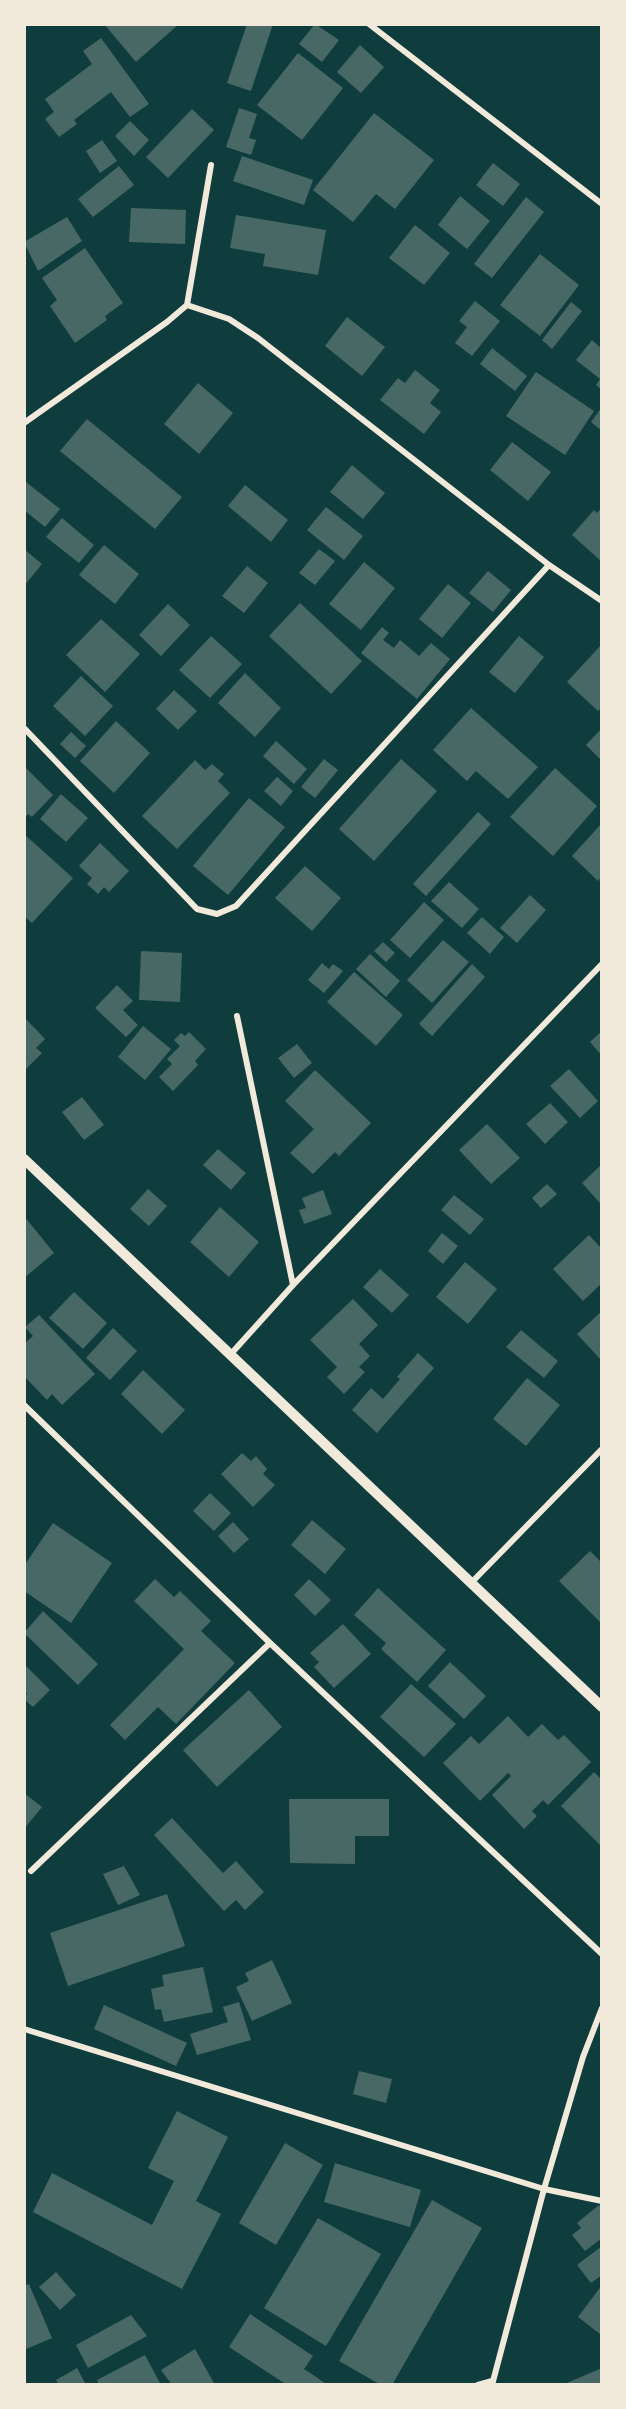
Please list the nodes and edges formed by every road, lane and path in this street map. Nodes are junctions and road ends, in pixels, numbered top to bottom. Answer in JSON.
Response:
{"nodes":[{"id":1,"x":369,"y":24,"type":"edge"},
{"id":2,"x":212,"y":165,"type":"dead end"},
{"id":3,"x":602,"y":204,"type":"edge"},
{"id":4,"x":187,"y":305,"type":"junction"},
{"id":5,"x":24,"y":423,"type":"edge"},
{"id":6,"x":549,"y":565,"type":"junction"},
{"id":7,"x":602,"y":601,"type":"edge"},
{"id":8,"x":24,"y":728,"type":"edge"},
{"id":9,"x":602,"y":964,"type":"edge"},
{"id":10,"x":237,"y":1016,"type":"dead end"},
{"id":11,"x":24,"y":1159,"type":"edge"},
{"id":12,"x":293,"y":1285,"type":"junction"},
{"id":13,"x":230,"y":1355,"type":"junction"},
{"id":14,"x":24,"y":1405,"type":"edge"},
{"id":15,"x":602,"y":1449,"type":"edge"},
{"id":16,"x":472,"y":1582,"type":"junction"},
{"id":17,"x":270,"y":1643,"type":"junction"},
{"id":18,"x":602,"y":1707,"type":"edge"},
{"id":19,"x":31,"y":1871,"type":"dead end"},
{"id":20,"x":602,"y":1954,"type":"edge"},
{"id":21,"x":602,"y":2008,"type":"edge"},
{"id":22,"x":24,"y":2030,"type":"edge"},
{"id":23,"x":544,"y":2189,"type":"junction"},
{"id":24,"x":602,"y":2201,"type":"edge"},
{"id":25,"x":492,"y":2383,"type":"edge"},
{"id":26,"x":478,"y":2385,"type":"edge"}],
"edges":[{"from":1,"to":3,"type":"street"},
{"from":2,"to":4,"type":"street"},
{"from":4,"to":5,"type":"street"},
{"from":4,"to":6,"type":"street"},
{"from":6,"to":7,"type":"street"},
{"from":6,"to":8,"type":"street"},
{"from":9,"to":12,"type":"street"},
{"from":10,"to":12,"type":"street"},
{"from":11,"to":13,"type":"street"},
{"from":12,"to":13,"type":"street"},
{"from":13,"to":16,"type":"street"},
{"from":14,"to":17,"type":"street"},
{"from":15,"to":16,"type":"street"},
{"from":16,"to":18,"type":"street"},
{"from":17,"to":19,"type":"street"},
{"from":17,"to":20,"type":"street"},
{"from":21,"to":23,"type":"street"},
{"from":22,"to":23,"type":"street"},
{"from":23,"to":24,"type":"street"},
{"from":23,"to":25,"type":"street"},
{"from":25,"to":26,"type":"street"}]}
